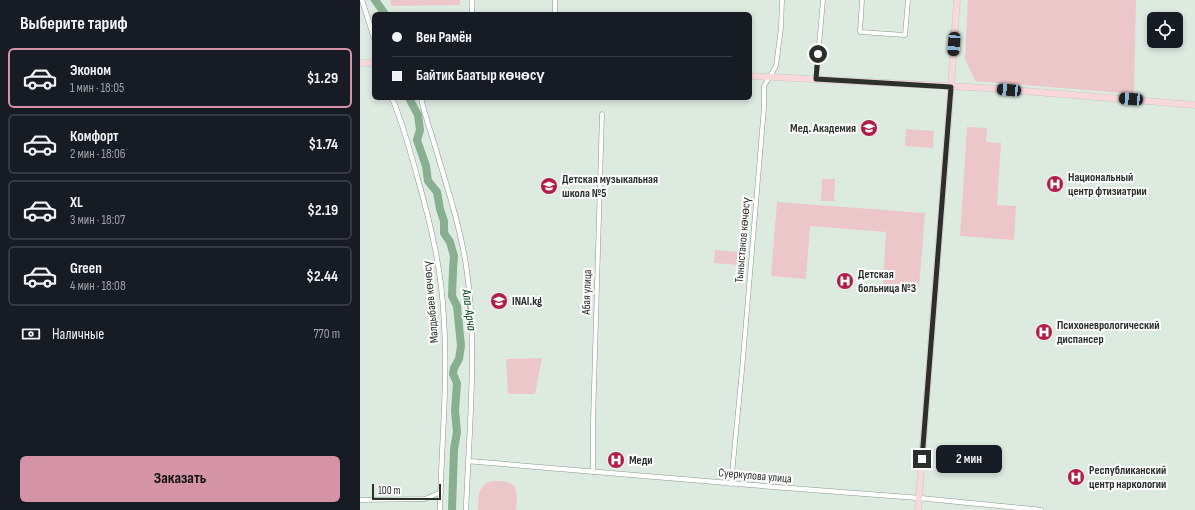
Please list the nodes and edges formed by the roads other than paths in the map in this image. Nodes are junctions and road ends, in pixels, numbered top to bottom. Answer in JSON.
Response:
{"nodes":[{"id":1,"x":362,"y":0,"type":"edge"},
{"id":2,"x":472,"y":0,"type":"edge"},
{"id":3,"x":555,"y":0,"type":"edge"},
{"id":4,"x":782,"y":0,"type":"edge"},
{"id":5,"x":823,"y":0,"type":"edge"},
{"id":6,"x":862,"y":0,"type":"edge"},
{"id":7,"x":908,"y":0,"type":"edge"},
{"id":8,"x":957,"y":0,"type":"edge"},
{"id":9,"x":472,"y":12,"type":"edge"},
{"id":10,"x":555,"y":12,"type":"edge"},
{"id":11,"x":372,"y":32,"type":"edge"},
{"id":12,"x":360,"y":63,"type":"edge"},
{"id":13,"x":372,"y":63,"type":"edge"},
{"id":14,"x":752,"y":76,"type":"edge"},
{"id":15,"x":769,"y":77,"type":"junction"},
{"id":16,"x":816,"y":79,"type":"junction"},
{"id":17,"x":951,"y":87,"type":"junction"},
{"id":18,"x":393,"y":100,"type":"edge"},
{"id":19,"x":422,"y":100,"type":"edge"},
{"id":20,"x":1195,"y":105,"type":"edge"},
{"id":21,"x":602,"y":114,"type":"dead end"},
{"id":22,"x":468,"y":461,"type":"junction"},
{"id":23,"x":593,"y":472,"type":"junction"},
{"id":24,"x":731,"y":484,"type":"junction"},
{"id":25,"x":440,"y":492,"type":"junction"},
{"id":26,"x":919,"y":498,"type":"junction"},
{"id":27,"x":360,"y":500,"type":"edge"},
{"id":28,"x":440,"y":510,"type":"edge"},
{"id":29,"x":466,"y":510,"type":"edge"},
{"id":30,"x":918,"y":510,"type":"edge"},
{"id":31,"x":1041,"y":510,"type":"edge"}],
"edges":[{"from":1,"to":11,"type":"street"},
{"from":2,"to":9,"type":"street"},
{"from":3,"to":10,"type":"street"},
{"from":4,"to":15,"type":"street","name":"Тыныстанов көчөсү"},
{"from":5,"to":16,"type":"street"},
{"from":6,"to":7,"type":"street"},
{"from":8,"to":17,"type":"main road"},
{"from":12,"to":13,"type":"main road"},
{"from":14,"to":15,"type":"main road"},
{"from":15,"to":16,"type":"main road"},
{"from":15,"to":24,"type":"street","name":"Тыныстанов көчөсү"},
{"from":16,"to":17,"type":"main road"},
{"from":17,"to":20,"type":"main road"},
{"from":17,"to":26,"type":"main road"},
{"from":18,"to":25,"type":"street","name":"Малдыбаев көчөсү"},
{"from":19,"to":22,"type":"street"},
{"from":21,"to":23,"type":"street","name":"Абая улица"},
{"from":22,"to":23,"type":"street","name":"Суеркулова улица"},
{"from":22,"to":29,"type":"street"},
{"from":23,"to":24,"type":"street","name":"Суеркулова улица"},
{"from":24,"to":26,"type":"street","name":"Суеркулова улица"},
{"from":25,"to":27,"type":"street"},
{"from":25,"to":28,"type":"street","name":"Малдыбаев көчөсү"},
{"from":26,"to":30,"type":"main road"},
{"from":26,"to":31,"type":"street","name":"Суеркулова улица"}]}
